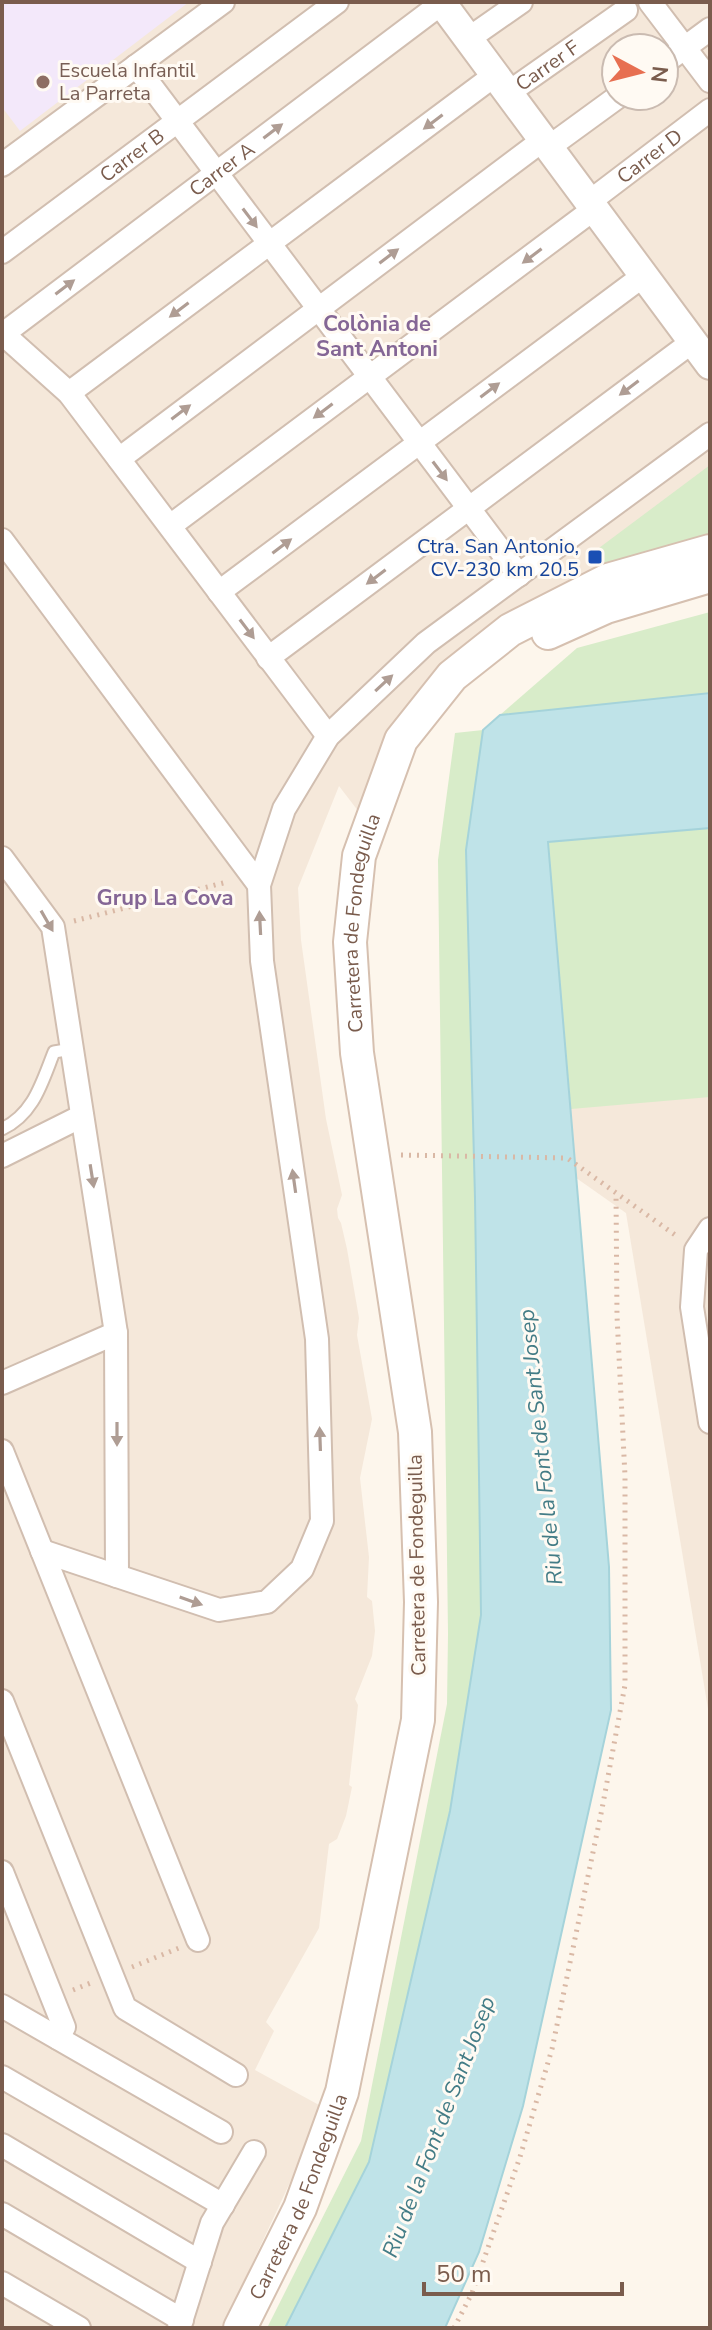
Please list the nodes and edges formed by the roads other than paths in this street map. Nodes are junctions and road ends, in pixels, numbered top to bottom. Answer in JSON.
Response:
{"nodes":[{"id":1,"x":223,"y":2,"type":"edge"},
{"id":2,"x":337,"y":2,"type":"edge"},
{"id":3,"x":521,"y":2,"type":"edge"},
{"id":4,"x":650,"y":2,"type":"edge"},
{"id":5,"x":441,"y":3,"type":"edge"},
{"id":6,"x":626,"y":10,"type":"dead end"},
{"id":7,"x":710,"y":29,"type":"edge"},
{"id":8,"x":468,"y":39,"type":"junction"},
{"id":9,"x":685,"y":48,"type":"junction"},
{"id":10,"x":680,"y":52,"type":"edge"},
{"id":11,"x":136,"y":66,"type":"junction"},
{"id":12,"x":710,"y":81,"type":"edge"},
{"id":13,"x":502,"y":84,"type":"junction"},
{"id":14,"x":600,"y":108,"type":"edge"},
{"id":15,"x":710,"y":110,"type":"edge"},
{"id":16,"x":177,"y":121,"type":"junction"},
{"id":17,"x":546,"y":144,"type":"junction"},
{"id":18,"x":2,"y":165,"type":"edge"},
{"id":19,"x":216,"y":173,"type":"junction"},
{"id":20,"x":592,"y":206,"type":"junction"},
{"id":21,"x":269,"y":243,"type":"junction"},
{"id":22,"x":2,"y":252,"type":"edge"},
{"id":23,"x":643,"y":276,"type":"junction"},
{"id":24,"x":319,"y":309,"type":"junction"},
{"id":25,"x":2,"y":333,"type":"edge"},
{"id":26,"x":692,"y":342,"type":"junction"},
{"id":27,"x":710,"y":365,"type":"edge"},
{"id":28,"x":370,"y":377,"type":"junction"},
{"id":29,"x":69,"y":393,"type":"junction"},
{"id":30,"x":710,"y":434,"type":"edge"},
{"id":31,"x":419,"y":443,"type":"junction"},
{"id":32,"x":119,"y":459,"type":"junction"},
{"id":33,"x":468,"y":508,"type":"junction"},
{"id":34,"x":170,"y":526,"type":"junction"},
{"id":35,"x":2,"y":540,"type":"edge"},
{"id":36,"x":709,"y":570,"type":"edge"},
{"id":37,"x":519,"y":575,"type":"junction"},
{"id":38,"x":219,"y":592,"type":"junction"},
{"id":39,"x":268,"y":658,"type":"junction"},
{"id":40,"x":328,"y":736,"type":"junction"},
{"id":41,"x":2,"y":858,"type":"edge"},
{"id":42,"x":259,"y":885,"type":"junction"},
{"id":43,"x":72,"y":1049,"type":"junction"},
{"id":44,"x":82,"y":1116,"type":"junction"},
{"id":45,"x":2,"y":1129,"type":"edge"},
{"id":46,"x":2,"y":1156,"type":"edge"},
{"id":47,"x":710,"y":1229,"type":"edge"},
{"id":48,"x":116,"y":1333,"type":"junction"},
{"id":49,"x":2,"y":1383,"type":"edge"},
{"id":50,"x":710,"y":1422,"type":"edge"},
{"id":51,"x":2,"y":1451,"type":"edge"},
{"id":52,"x":42,"y":1551,"type":"junction"},
{"id":53,"x":117,"y":1576,"type":"junction"},
{"id":54,"x":2,"y":1701,"type":"edge"},
{"id":55,"x":2,"y":1872,"type":"edge"},
{"id":56,"x":198,"y":1940,"type":"road end"},
{"id":57,"x":2,"y":2006,"type":"edge"},
{"id":58,"x":58,"y":2038,"type":"junction"},
{"id":59,"x":236,"y":2075,"type":"dead end"},
{"id":60,"x":2,"y":2077,"type":"edge"},
{"id":61,"x":221,"y":2132,"type":"dead end"},
{"id":62,"x":2,"y":2145,"type":"edge"},
{"id":63,"x":254,"y":2152,"type":"dead end"},
{"id":64,"x":223,"y":2205,"type":"junction"},
{"id":65,"x":2,"y":2214,"type":"edge"},
{"id":66,"x":200,"y":2262,"type":"junction"},
{"id":67,"x":2,"y":2283,"type":"edge"},
{"id":68,"x":180,"y":2324,"type":"edge"},
{"id":69,"x":79,"y":2328,"type":"edge"},
{"id":70,"x":240,"y":2328,"type":"edge"}],
"edges":[{"from":1,"to":11,"type":"street"},
{"from":2,"to":16,"type":"street","name":"Carrer B"},
{"from":3,"to":8,"type":"street"},
{"from":4,"to":9,"type":"street"},
{"from":5,"to":8,"type":"street"},
{"from":19,"to":5,"type":"street","name":"Carrer A","one_way":true},
{"from":6,"to":13,"type":"street","name":"Carrer F"},
{"from":7,"to":9,"type":"street"},
{"from":8,"to":13,"type":"street"},
{"from":9,"to":10,"type":"street"},
{"from":9,"to":12,"type":"street"},
{"from":11,"to":16,"type":"street"},
{"from":11,"to":18,"type":"street"},
{"from":13,"to":17,"type":"street"},
{"from":13,"to":21,"type":"street","name":"Carrer F","one_way":true},
{"from":14,"to":17,"type":"street"},
{"from":15,"to":20,"type":"street","name":"Carrer D"},
{"from":16,"to":19,"type":"street"},
{"from":16,"to":22,"type":"street","name":"Carrer B"},
{"from":17,"to":20,"type":"street"},
{"from":24,"to":17,"type":"street","one_way":true},
{"from":19,"to":21,"type":"street","one_way":true},
{"from":25,"to":19,"type":"street","name":"Carrer A","one_way":true},
{"from":20,"to":23,"type":"street"},
{"from":20,"to":28,"type":"street","name":"Carrer D","one_way":true},
{"from":21,"to":24,"type":"street"},
{"from":21,"to":29,"type":"street","name":"Carrer F","one_way":true},
{"from":23,"to":26,"type":"street"},
{"from":31,"to":23,"type":"street","one_way":true},
{"from":24,"to":28,"type":"street"},
{"from":32,"to":24,"type":"street","one_way":true},
{"from":25,"to":29,"type":"street"},
{"from":26,"to":27,"type":"street"},
{"from":26,"to":33,"type":"street","one_way":true},
{"from":28,"to":31,"type":"street"},
{"from":28,"to":34,"type":"street","name":"Carrer D","one_way":true},
{"from":29,"to":32,"type":"street"},
{"from":30,"to":37,"type":"street"},
{"from":31,"to":33,"type":"street","one_way":true},
{"from":38,"to":31,"type":"street","one_way":true},
{"from":32,"to":34,"type":"street"},
{"from":33,"to":37,"type":"street"},
{"from":33,"to":39,"type":"street","one_way":true},
{"from":34,"to":38,"type":"street"},
{"from":35,"to":42,"type":"street"},
{"from":36,"to":70,"type":"main road","name":"Carretera de Fondeguilla"},
{"from":40,"to":37,"type":"street","one_way":true},
{"from":38,"to":39,"type":"street","one_way":true},
{"from":39,"to":40,"type":"street"},
{"from":40,"to":42,"type":"street"},
{"from":41,"to":43,"type":"street","one_way":true},
{"from":53,"to":42,"type":"street","one_way":true},
{"from":43,"to":44,"type":"street"},
{"from":43,"to":45,"type":"lane"},
{"from":44,"to":46,"type":"street"},
{"from":44,"to":48,"type":"street","one_way":true},
{"from":47,"to":50,"type":"street"},
{"from":48,"to":49,"type":"street"},
{"from":48,"to":53,"type":"street","one_way":true},
{"from":51,"to":52,"type":"street"},
{"from":52,"to":53,"type":"street"},
{"from":52,"to":56,"type":"street"},
{"from":54,"to":59,"type":"street"},
{"from":55,"to":58,"type":"street"},
{"from":57,"to":58,"type":"street"},
{"from":58,"to":61,"type":"street"},
{"from":60,"to":64,"type":"street"},
{"from":62,"to":66,"type":"street"},
{"from":63,"to":64,"type":"street"},
{"from":64,"to":66,"type":"street"},
{"from":65,"to":68,"type":"street"},
{"from":66,"to":68,"type":"street"},
{"from":67,"to":69,"type":"street"}]}
